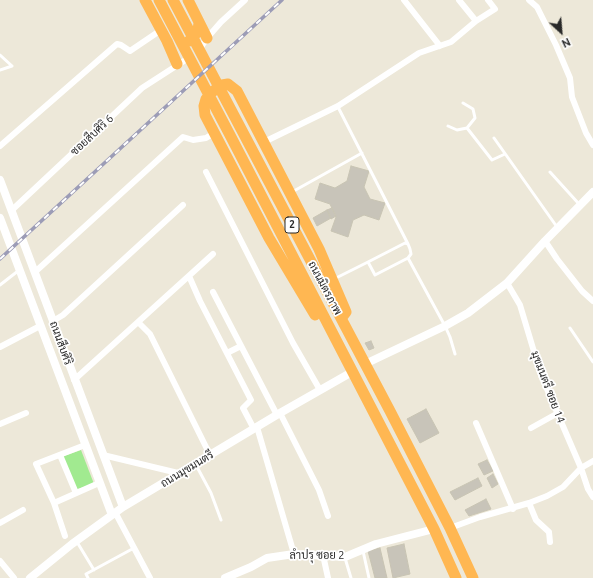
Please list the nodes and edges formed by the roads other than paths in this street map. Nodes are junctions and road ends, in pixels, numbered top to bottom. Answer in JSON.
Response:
{"nodes":[{"id":1,"x":145,"y":0,"type":"edge"},
{"id":2,"x":159,"y":0,"type":"edge"},
{"id":3,"x":173,"y":0,"type":"edge"},
{"id":4,"x":188,"y":0,"type":"edge"},
{"id":5,"x":245,"y":0,"type":"edge"},
{"id":6,"x":404,"y":0,"type":"edge"},
{"id":7,"x":459,"y":0,"type":"edge"},
{"id":8,"x":488,"y":0,"type":"edge"},
{"id":9,"x":529,"y":0,"type":"edge"},
{"id":10,"x":476,"y":22,"type":"junction"},
{"id":11,"x":199,"y":23,"type":"junction"},
{"id":12,"x":161,"y":30,"type":"junction"},
{"id":13,"x":207,"y":38,"type":"junction"},
{"id":14,"x":167,"y":41,"type":"junction"},
{"id":15,"x":440,"y":46,"type":"junction"},
{"id":16,"x":0,"y":55,"type":"edge"},
{"id":17,"x":177,"y":64,"type":"junction"},
{"id":18,"x":0,"y":70,"type":"edge"},
{"id":19,"x":463,"y":103,"type":"dead end"},
{"id":20,"x":338,"y":106,"type":"junction"},
{"id":21,"x":448,"y":126,"type":"dead end"},
{"id":22,"x":467,"y":128,"type":"junction"},
{"id":23,"x":214,"y":133,"type":"junction"},
{"id":24,"x":494,"y":138,"type":"dead end"},
{"id":25,"x":264,"y":142,"type":"junction"},
{"id":26,"x":593,"y":144,"type":"edge"},
{"id":27,"x":0,"y":146,"type":"edge"},
{"id":28,"x":362,"y":153,"type":"junction"},
{"id":29,"x":505,"y":154,"type":"junction"},
{"id":30,"x":206,"y":172,"type":"dead end"},
{"id":31,"x":550,"y":172,"type":"dead end"},
{"id":32,"x":0,"y":180,"type":"edge"},
{"id":33,"x":290,"y":193,"type":"junction"},
{"id":34,"x":593,"y":193,"type":"edge"},
{"id":35,"x":183,"y":205,"type":"dead end"},
{"id":36,"x":581,"y":205,"type":"junction"},
{"id":37,"x":12,"y":210,"type":"junction"},
{"id":38,"x":0,"y":219,"type":"edge"},
{"id":39,"x":558,"y":229,"type":"junction"},
{"id":40,"x":545,"y":241,"type":"junction"},
{"id":41,"x":408,"y":244,"type":"junction"},
{"id":42,"x":213,"y":254,"type":"dead end"},
{"id":43,"x":408,"y":258,"type":"junction"},
{"id":44,"x":368,"y":262,"type":"junction"},
{"id":45,"x":19,"y":270,"type":"junction"},
{"id":46,"x":35,"y":272,"type":"junction"},
{"id":47,"x":189,"y":276,"type":"junction"},
{"id":48,"x":332,"y":280,"type":"junction"},
{"id":49,"x":507,"y":283,"type":"junction"},
{"id":50,"x":0,"y":285,"type":"edge"},
{"id":51,"x":213,"y":292,"type":"dead end"},
{"id":52,"x":593,"y":301,"type":"edge"},
{"id":53,"x":342,"y":318,"type":"junction"},
{"id":54,"x":52,"y":321,"type":"junction"},
{"id":55,"x":138,"y":322,"type":"junction"},
{"id":56,"x":328,"y":325,"type":"junction"},
{"id":57,"x":40,"y":326,"type":"junction"},
{"id":58,"x":445,"y":326,"type":"junction"},
{"id":59,"x":570,"y":328,"type":"dead end"},
{"id":60,"x":241,"y":346,"type":"junction"},
{"id":61,"x":0,"y":348,"type":"edge"},
{"id":62,"x":227,"y":353,"type":"junction"},
{"id":63,"x":455,"y":354,"type":"dead end"},
{"id":64,"x":593,"y":362,"type":"edge"},
{"id":65,"x":365,"y":364,"type":"junction"},
{"id":66,"x":352,"y":372,"type":"junction"},
{"id":67,"x":74,"y":380,"type":"junction"},
{"id":68,"x":320,"y":390,"type":"junction"},
{"id":69,"x":26,"y":413,"type":"dead end"},
{"id":70,"x":558,"y":413,"type":"junction"},
{"id":71,"x":279,"y":414,"type":"junction"},
{"id":72,"x":476,"y":423,"type":"dead end"},
{"id":73,"x":0,"y":424,"type":"edge"},
{"id":74,"x":256,"y":428,"type":"junction"},
{"id":75,"x":531,"y":428,"type":"dead end"},
{"id":76,"x":85,"y":446,"type":"junction"},
{"id":77,"x":60,"y":454,"type":"junction"},
{"id":78,"x":210,"y":454,"type":"junction"},
{"id":79,"x":103,"y":455,"type":"junction"},
{"id":80,"x":593,"y":461,"type":"edge"},
{"id":81,"x":195,"y":464,"type":"junction"},
{"id":82,"x":581,"y":468,"type":"junction"},
{"id":83,"x":178,"y":473,"type":"junction"},
{"id":84,"x":99,"y":483,"type":"junction"},
{"id":85,"x":76,"y":493,"type":"junction"},
{"id":86,"x":593,"y":497,"type":"edge"},
{"id":87,"x":54,"y":503,"type":"junction"},
{"id":88,"x":529,"y":503,"type":"junction"},
{"id":89,"x":123,"y":507,"type":"junction"},
{"id":90,"x":513,"y":509,"type":"junction"},
{"id":91,"x":23,"y":510,"type":"dead end"},
{"id":92,"x":114,"y":513,"type":"junction"},
{"id":93,"x":328,"y":516,"type":"dead end"},
{"id":94,"x":221,"y":520,"type":"dead end"},
{"id":95,"x":0,"y":523,"type":"edge"},
{"id":96,"x":450,"y":528,"type":"junction"},
{"id":97,"x":434,"y":529,"type":"junction"},
{"id":98,"x":65,"y":536,"type":"dead end"},
{"id":99,"x":76,"y":541,"type":"junction"},
{"id":100,"x":550,"y":542,"type":"dead end"},
{"id":101,"x":134,"y":548,"type":"junction"},
{"id":102,"x":363,"y":549,"type":"junction"},
{"id":103,"x":294,"y":554,"type":"junction"},
{"id":104,"x":323,"y":555,"type":"junction"},
{"id":105,"x":345,"y":557,"type":"junction"},
{"id":106,"x":0,"y":561,"type":"edge"},
{"id":107,"x":94,"y":570,"type":"junction"},
{"id":108,"x":14,"y":578,"type":"edge"},
{"id":109,"x":30,"y":578,"type":"edge"},
{"id":110,"x":88,"y":578,"type":"edge"},
{"id":111,"x":150,"y":578,"type":"edge"},
{"id":112,"x":225,"y":578,"type":"edge"},
{"id":113,"x":328,"y":578,"type":"edge"},
{"id":114,"x":351,"y":578,"type":"edge"},
{"id":115,"x":369,"y":578,"type":"edge"},
{"id":116,"x":456,"y":578,"type":"edge"},
{"id":117,"x":473,"y":578,"type":"edge"}],
"edges":[{"from":1,"to":12,"type":"highway"},
{"from":2,"to":56,"type":"highway","name":"ถนนมิตรภาพ","number":"2"},
{"from":3,"to":53,"type":"highway","name":"ถนนมิตรภาพ","number":"2"},
{"from":4,"to":11,"type":"highway"},
{"from":5,"to":13,"type":"street","name":"ซอยสืบศิริ 6"},
{"from":6,"to":15,"type":"street"},
{"from":7,"to":10,"type":"street"},
{"from":8,"to":10,"type":"street"},
{"from":9,"to":26,"type":"street"},
{"from":10,"to":15,"type":"street"},
{"from":11,"to":13,"type":"highway"},
{"from":11,"to":14,"type":"highway"},
{"from":12,"to":14,"type":"highway"},
{"from":12,"to":27,"type":"street"},
{"from":13,"to":17,"type":"street","name":"ซอยสืบศิริ 6"},
{"from":14,"to":17,"type":"highway"},
{"from":15,"to":20,"type":"street"},
{"from":16,"to":18,"type":"lane"},
{"from":17,"to":37,"type":"street","name":"ซอยสืบศิริ 6"},
{"from":19,"to":22,"type":"lane"},
{"from":20,"to":25,"type":"street"},
{"from":20,"to":28,"type":"lane"},
{"from":21,"to":22,"type":"lane"},
{"from":22,"to":29,"type":"lane"},
{"from":23,"to":25,"type":"highway"},
{"from":23,"to":46,"type":"street"},
{"from":23,"to":56,"type":"highway"},
{"from":24,"to":29,"type":"lane"},
{"from":25,"to":33,"type":"highway"},
{"from":28,"to":33,"type":"lane"},
{"from":28,"to":41,"type":"lane"},
{"from":29,"to":39,"type":"lane"},
{"from":30,"to":68,"type":"street"},
{"from":31,"to":36,"type":"lane"},
{"from":32,"to":37,"type":"street","name":"ถนนสืบศิริ"},
{"from":33,"to":48,"type":"highway"},
{"from":34,"to":36,"type":"street"},
{"from":35,"to":54,"type":"street"},
{"from":36,"to":39,"type":"street"},
{"from":37,"to":38,"type":"street"},
{"from":37,"to":46,"type":"street","name":"ถนนสืบศิริ"},
{"from":38,"to":45,"type":"street","name":"ถนนสืบศิริ"},
{"from":39,"to":40,"type":"street"},
{"from":40,"to":49,"type":"street"},
{"from":40,"to":52,"type":"street"},
{"from":41,"to":43,"type":"lane"},
{"from":41,"to":44,"type":"lane"},
{"from":42,"to":47,"type":"street"},
{"from":43,"to":44,"type":"lane"},
{"from":43,"to":58,"type":"lane"},
{"from":44,"to":48,"type":"lane"},
{"from":45,"to":50,"type":"lane"},
{"from":45,"to":57,"type":"street","name":"ถนนสืบศิริ"},
{"from":46,"to":54,"type":"street","name":"ถนนสืบศิริ"},
{"from":47,"to":55,"type":"street"},
{"from":47,"to":62,"type":"street"},
{"from":48,"to":53,"type":"highway"},
{"from":49,"to":58,"type":"street"},
{"from":49,"to":70,"type":"street","name":"มุขมนตรี ซอย 14"},
{"from":51,"to":60,"type":"street"},
{"from":53,"to":65,"type":"highway","name":"ถนนมิตรภาพ","number":"2"},
{"from":54,"to":57,"type":"street"},
{"from":54,"to":67,"type":"street","name":"ถนนสืบศิริ"},
{"from":55,"to":67,"type":"street"},
{"from":55,"to":78,"type":"street"},
{"from":56,"to":66,"type":"highway","name":"ถนนมิตรภาพ","number":"2"},
{"from":57,"to":61,"type":"street"},
{"from":57,"to":76,"type":"street","name":"ถนนสืบศิริ"},
{"from":58,"to":63,"type":"lane"},
{"from":58,"to":65,"type":"street"},
{"from":59,"to":64,"type":"lane"},
{"from":60,"to":62,"type":"street"},
{"from":60,"to":71,"type":"street"},
{"from":62,"to":74,"type":"street"},
{"from":65,"to":96,"type":"highway","name":"ถนนมิตรภาพ","number":"2"},
{"from":66,"to":68,"type":"street","name":"ถนนมุขมนตรี"},
{"from":66,"to":97,"type":"highway","name":"ถนนมิตรภาพ","number":"2"},
{"from":67,"to":79,"type":"street","name":"ถนนสืบศิริ"},
{"from":68,"to":71,"type":"street","name":"ถนนมุขมนตรี"},
{"from":69,"to":73,"type":"street"},
{"from":70,"to":75,"type":"street"},
{"from":70,"to":82,"type":"street","name":"มุขมนตรี ซอย 14"},
{"from":71,"to":74,"type":"street","name":"ถนนมุขมนตรี"},
{"from":71,"to":93,"type":"street"},
{"from":72,"to":90,"type":"street"},
{"from":74,"to":78,"type":"street","name":"ถนนมุขมนตรี"},
{"from":74,"to":103,"type":"street"},
{"from":76,"to":77,"type":"street"},
{"from":76,"to":84,"type":"street","name":"ถนนสืบศิริ"},
{"from":77,"to":85,"type":"street"},
{"from":77,"to":87,"type":"street"},
{"from":78,"to":81,"type":"street","name":"ถนนมุขมนตรี"},
{"from":79,"to":83,"type":"street"},
{"from":79,"to":89,"type":"street","name":"ถนนสืบศิริ"},
{"from":80,"to":82,"type":"street"},
{"from":81,"to":83,"type":"street","name":"ถนนมุขมนตรี"},
{"from":81,"to":94,"type":"lane"},
{"from":82,"to":86,"type":"street","name":"มุขมนตรี ซอย 14"},
{"from":82,"to":88,"type":"street"},
{"from":83,"to":89,"type":"street","name":"ถนนมุขมนตรี"},
{"from":84,"to":85,"type":"street"},
{"from":84,"to":92,"type":"street","name":"ถนนสืบศิริ"},
{"from":85,"to":87,"type":"street"},
{"from":87,"to":98,"type":"street"},
{"from":88,"to":90,"type":"street"},
{"from":88,"to":100,"type":"street"},
{"from":89,"to":92,"type":"street","name":"ถนนมุขมนตรี"},
{"from":90,"to":96,"type":"street"},
{"from":91,"to":95,"type":"street"},
{"from":92,"to":99,"type":"street","name":"ถนนมุขมนตรี"},
{"from":92,"to":101,"type":"street"},
{"from":96,"to":117,"type":"highway","name":"ถนนมิตรภาพ","number":"2"},
{"from":97,"to":102,"type":"street","name":"ลำปรุ ซอย 2"},
{"from":97,"to":116,"type":"highway","name":"ถนนมิตรภาพ","number":"2"},
{"from":99,"to":107,"type":"lane"},
{"from":99,"to":109,"type":"street","name":"ถนนมุขมนตรี"},
{"from":101,"to":107,"type":"lane"},
{"from":101,"to":111,"type":"street"},
{"from":102,"to":105,"type":"street","name":"ลำปรุ ซอย 2"},
{"from":102,"to":115,"type":"lane"},
{"from":103,"to":104,"type":"street","name":"ลำปรุ ซอย 2"},
{"from":103,"to":112,"type":"street","name":"ลำปรุ ซอย 2"},
{"from":104,"to":105,"type":"street","name":"ลำปรุ ซอย 2"},
{"from":104,"to":113,"type":"street"},
{"from":105,"to":114,"type":"lane"},
{"from":106,"to":108,"type":"street"},
{"from":107,"to":110,"type":"lane"}]}
